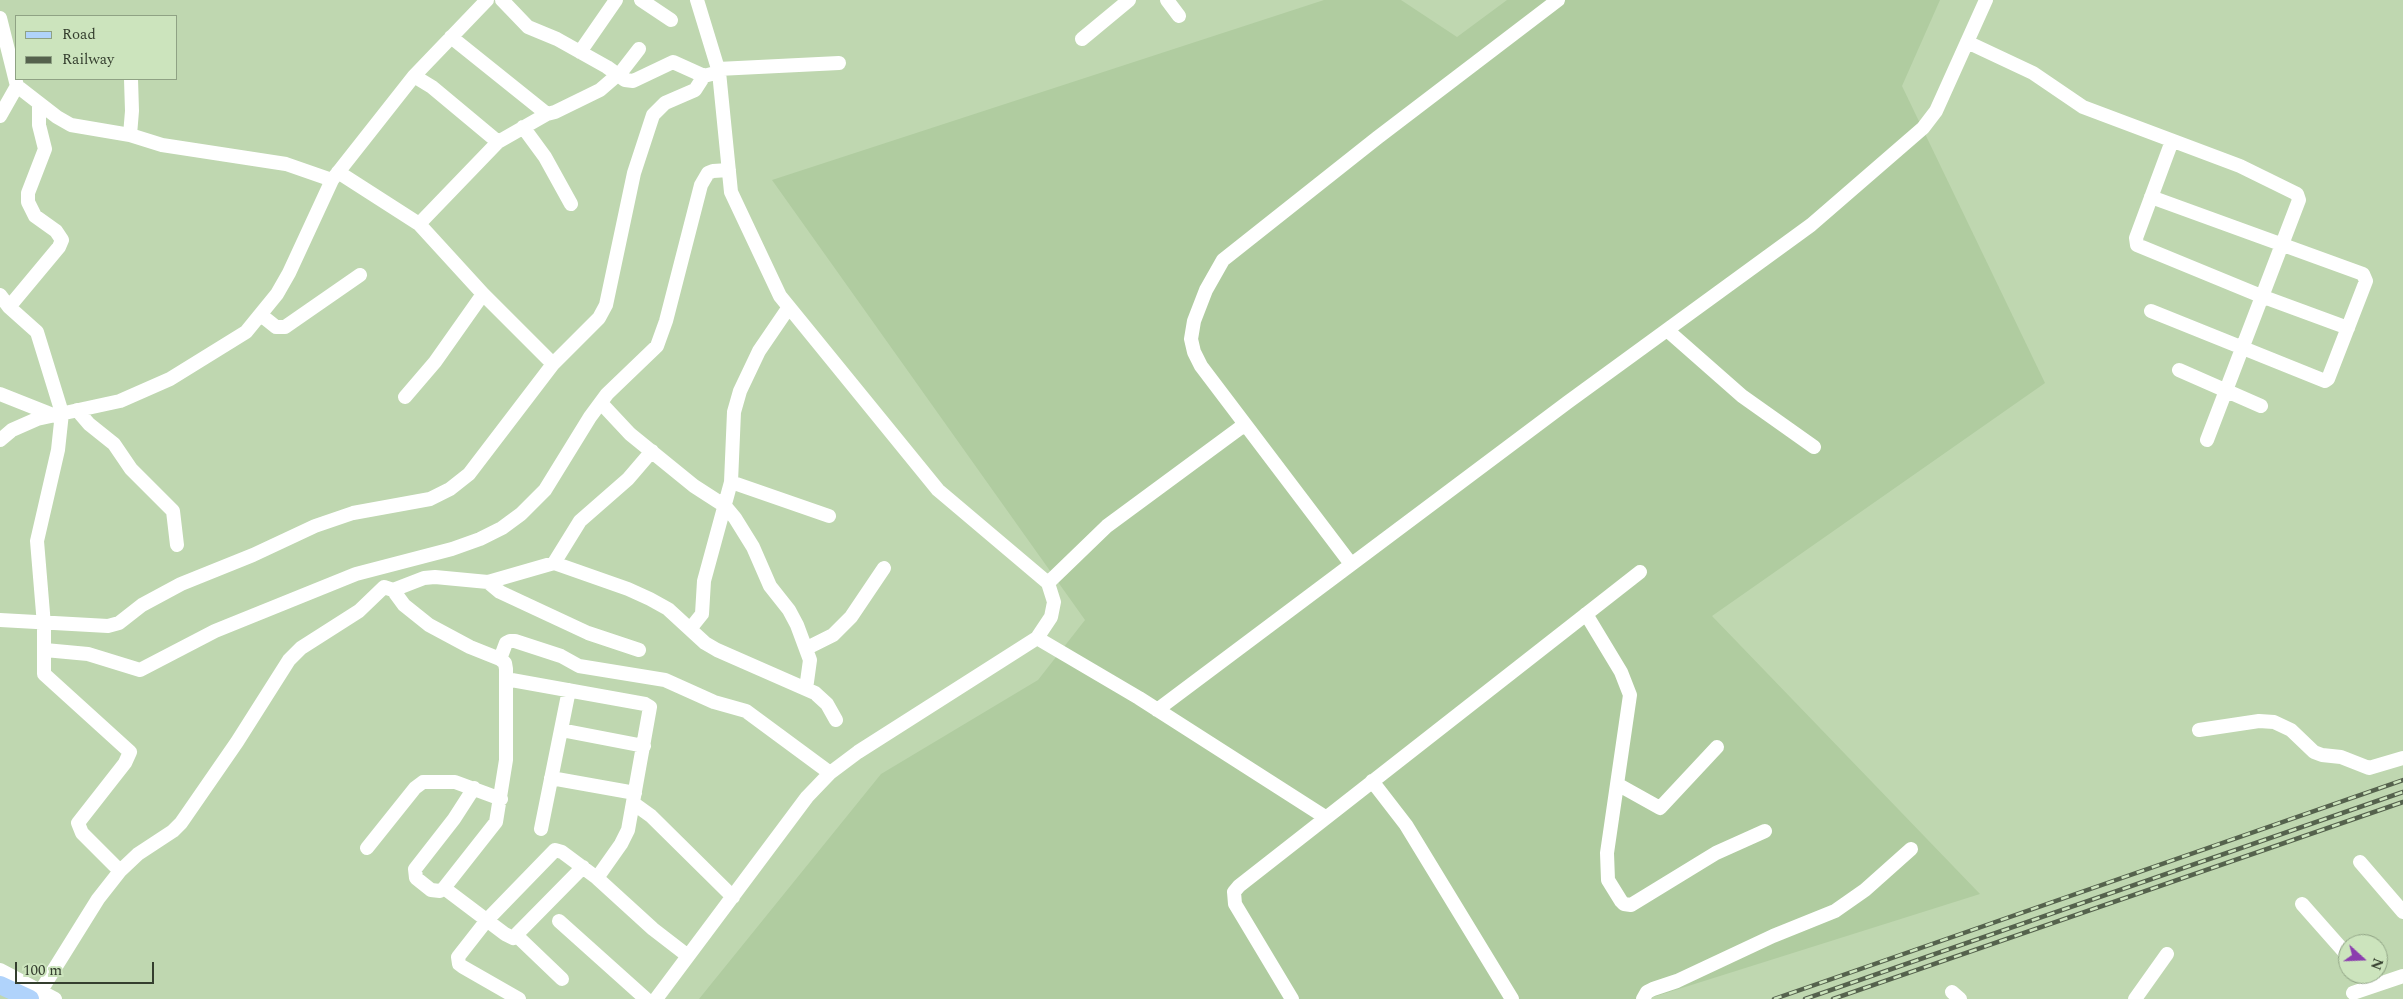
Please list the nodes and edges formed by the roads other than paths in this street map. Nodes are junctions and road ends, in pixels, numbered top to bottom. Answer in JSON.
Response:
{"nodes":[{"id":1,"x":502,"y":0,"type":"edge"},
{"id":2,"x":616,"y":0,"type":"edge"},
{"id":3,"x":641,"y":0,"type":"edge"},
{"id":4,"x":697,"y":0,"type":"edge"},
{"id":5,"x":1128,"y":0,"type":"edge"},
{"id":6,"x":1167,"y":0,"type":"edge"},
{"id":7,"x":1558,"y":0,"type":"edge"},
{"id":8,"x":1986,"y":0,"type":"edge"},
{"id":9,"x":481,"y":2,"type":"edge"},
{"id":10,"x":1179,"y":16,"type":"dead end"},
{"id":11,"x":0,"y":18,"type":"edge"},
{"id":12,"x":671,"y":20,"type":"dead end"},
{"id":13,"x":450,"y":37,"type":"junction"},
{"id":14,"x":1082,"y":39,"type":"dead end"},
{"id":15,"x":1967,"y":42,"type":"junction"},
{"id":16,"x":639,"y":49,"type":"dead end"},
{"id":17,"x":580,"y":52,"type":"junction"},
{"id":18,"x":839,"y":63,"type":"dead end"},
{"id":19,"x":719,"y":73,"type":"junction"},
{"id":20,"x":618,"y":74,"type":"junction"},
{"id":21,"x":414,"y":76,"type":"junction"},
{"id":22,"x":704,"y":76,"type":"junction"},
{"id":23,"x":131,"y":80,"type":"edge"},
{"id":24,"x":16,"y":86,"type":"junction"},
{"id":25,"x":39,"y":104,"type":"junction"},
{"id":26,"x":547,"y":114,"type":"junction"},
{"id":27,"x":0,"y":116,"type":"edge"},
{"id":28,"x":523,"y":127,"type":"junction"},
{"id":29,"x":130,"y":135,"type":"junction"},
{"id":30,"x":2172,"y":141,"type":"junction"},
{"id":31,"x":498,"y":142,"type":"junction"},
{"id":32,"x":728,"y":168,"type":"junction"},
{"id":33,"x":335,"y":176,"type":"junction"},
{"id":34,"x":2151,"y":197,"type":"junction"},
{"id":35,"x":571,"y":204,"type":"dead end"},
{"id":36,"x":419,"y":224,"type":"junction"},
{"id":37,"x":2281,"y":244,"type":"junction"},
{"id":38,"x":360,"y":275,"type":"dead end"},
{"id":39,"x":483,"y":294,"type":"junction"},
{"id":40,"x":0,"y":295,"type":"edge"},
{"id":41,"x":2261,"y":296,"type":"junction"},
{"id":42,"x":789,"y":306,"type":"junction"},
{"id":43,"x":9,"y":307,"type":"junction"},
{"id":44,"x":2151,"y":311,"type":"dead end"},
{"id":45,"x":261,"y":315,"type":"junction"},
{"id":46,"x":2348,"y":328,"type":"junction"},
{"id":47,"x":1667,"y":330,"type":"junction"},
{"id":48,"x":2242,"y":348,"type":"junction"},
{"id":49,"x":553,"y":364,"type":"junction"},
{"id":50,"x":2179,"y":370,"type":"dead end"},
{"id":51,"x":2226,"y":390,"type":"junction"},
{"id":52,"x":0,"y":394,"type":"edge"},
{"id":53,"x":405,"y":398,"type":"dead end"},
{"id":54,"x":602,"y":403,"type":"junction"},
{"id":55,"x":2261,"y":406,"type":"dead end"},
{"id":56,"x":77,"y":410,"type":"junction"},
{"id":57,"x":57,"y":414,"type":"junction"},
{"id":58,"x":1244,"y":425,"type":"junction"},
{"id":59,"x":0,"y":440,"type":"edge"},
{"id":60,"x":2207,"y":440,"type":"dead end"},
{"id":61,"x":1814,"y":447,"type":"dead end"},
{"id":62,"x":652,"y":451,"type":"junction"},
{"id":63,"x":731,"y":482,"type":"junction"},
{"id":64,"x":725,"y":506,"type":"junction"},
{"id":65,"x":829,"y":516,"type":"dead end"},
{"id":66,"x":177,"y":545,"type":"dead end"},
{"id":67,"x":554,"y":563,"type":"junction"},
{"id":68,"x":1351,"y":564,"type":"junction"},
{"id":69,"x":884,"y":568,"type":"dead end"},
{"id":70,"x":1640,"y":572,"type":"dead end"},
{"id":71,"x":488,"y":582,"type":"junction"},
{"id":72,"x":1048,"y":583,"type":"junction"},
{"id":73,"x":393,"y":590,"type":"junction"},
{"id":74,"x":1586,"y":614,"type":"junction"},
{"id":75,"x":0,"y":620,"type":"edge"},
{"id":76,"x":44,"y":624,"type":"junction"},
{"id":77,"x":690,"y":629,"type":"junction"},
{"id":78,"x":1037,"y":638,"type":"junction"},
{"id":79,"x":45,"y":648,"type":"junction"},
{"id":80,"x":807,"y":648,"type":"junction"},
{"id":81,"x":639,"y":650,"type":"dead end"},
{"id":82,"x":500,"y":659,"type":"junction"},
{"id":83,"x":506,"y":679,"type":"junction"},
{"id":84,"x":569,"y":690,"type":"junction"},
{"id":85,"x":806,"y":690,"type":"junction"},
{"id":86,"x":1157,"y":710,"type":"junction"},
{"id":87,"x":836,"y":720,"type":"dead end"},
{"id":88,"x":560,"y":730,"type":"junction"},
{"id":89,"x":2199,"y":730,"type":"dead end"},
{"id":90,"x":644,"y":746,"type":"junction"},
{"id":91,"x":1717,"y":747,"type":"dead end"},
{"id":92,"x":2403,"y":758,"type":"edge"},
{"id":93,"x":830,"y":773,"type":"junction"},
{"id":94,"x":551,"y":778,"type":"junction"},
{"id":95,"x":1372,"y":781,"type":"junction"},
{"id":96,"x":1617,"y":784,"type":"junction"},
{"id":97,"x":474,"y":788,"type":"junction"},
{"id":98,"x":634,"y":798,"type":"junction"},
{"id":99,"x":501,"y":799,"type":"junction"},
{"id":100,"x":1325,"y":817,"type":"junction"},
{"id":101,"x":541,"y":829,"type":"dead end"},
{"id":102,"x":1765,"y":831,"type":"dead end"},
{"id":103,"x":367,"y":848,"type":"dead end"},
{"id":104,"x":1911,"y":849,"type":"dead end"},
{"id":105,"x":2360,"y":862,"type":"dead end"},
{"id":106,"x":583,"y":867,"type":"junction"},
{"id":107,"x":120,"y":871,"type":"junction"},
{"id":108,"x":597,"y":878,"type":"junction"},
{"id":109,"x":444,"y":888,"type":"junction"},
{"id":110,"x":733,"y":897,"type":"junction"},
{"id":111,"x":2302,"y":904,"type":"dead end"},
{"id":112,"x":2403,"y":912,"type":"edge"},
{"id":113,"x":487,"y":920,"type":"junction"},
{"id":114,"x":559,"y":921,"type":"dead end"},
{"id":115,"x":516,"y":935,"type":"junction"},
{"id":116,"x":2338,"y":945,"type":"edge"},
{"id":117,"x":2167,"y":954,"type":"dead end"},
{"id":118,"x":688,"y":956,"type":"junction"},
{"id":119,"x":0,"y":970,"type":"edge"},
{"id":120,"x":2403,"y":976,"type":"edge"},
{"id":121,"x":562,"y":979,"type":"dead end"},
{"id":122,"x":0,"y":985,"type":"edge"},
{"id":123,"x":2371,"y":986,"type":"joint"},
{"id":124,"x":2353,"y":993,"type":"dead end"},
{"id":125,"x":35,"y":996,"type":"edge"},
{"id":126,"x":55,"y":999,"type":"edge"},
{"id":127,"x":519,"y":999,"type":"edge"},
{"id":128,"x":646,"y":999,"type":"edge"},
{"id":129,"x":656,"y":999,"type":"edge"},
{"id":130,"x":1292,"y":999,"type":"edge"},
{"id":131,"x":1512,"y":999,"type":"edge"},
{"id":132,"x":1643,"y":999,"type":"edge"},
{"id":133,"x":2135,"y":999,"type":"edge"}],
"edges":[{"from":1,"to":17,"type":"street"},
{"from":2,"to":17,"type":"street"},
{"from":3,"to":12,"type":"street"},
{"from":4,"to":19,"type":"street"},
{"from":5,"to":14,"type":"street"},
{"from":6,"to":10,"type":"street"},
{"from":7,"to":58,"type":"street"},
{"from":8,"to":15,"type":"street"},
{"from":9,"to":13,"type":"street"},
{"from":11,"to":24,"type":"street"},
{"from":13,"to":21,"type":"street"},
{"from":13,"to":26,"type":"street"},
{"from":15,"to":30,"type":"street"},
{"from":15,"to":47,"type":"street"},
{"from":16,"to":20,"type":"street"},
{"from":17,"to":20,"type":"street"},
{"from":18,"to":19,"type":"street"},
{"from":19,"to":22,"type":"street"},
{"from":19,"to":32,"type":"street"},
{"from":20,"to":22,"type":"street"},
{"from":20,"to":26,"type":"street"},
{"from":21,"to":31,"type":"street"},
{"from":21,"to":33,"type":"street"},
{"from":22,"to":49,"type":"street"},
{"from":23,"to":29,"type":"street"},
{"from":24,"to":25,"type":"street"},
{"from":24,"to":27,"type":"street"},
{"from":25,"to":29,"type":"street"},
{"from":25,"to":43,"type":"street"},
{"from":26,"to":28,"type":"street"},
{"from":28,"to":31,"type":"street"},
{"from":28,"to":35,"type":"street"},
{"from":29,"to":33,"type":"street"},
{"from":30,"to":34,"type":"street"},
{"from":30,"to":37,"type":"street"},
{"from":31,"to":36,"type":"street"},
{"from":32,"to":42,"type":"street"},
{"from":32,"to":54,"type":"street"},
{"from":33,"to":36,"type":"street"},
{"from":33,"to":45,"type":"street"},
{"from":34,"to":37,"type":"street"},
{"from":34,"to":41,"type":"street"},
{"from":36,"to":39,"type":"street"},
{"from":37,"to":41,"type":"street"},
{"from":37,"to":46,"type":"street"},
{"from":38,"to":45,"type":"street"},
{"from":39,"to":49,"type":"street"},
{"from":39,"to":53,"type":"street"},
{"from":40,"to":43,"type":"street"},
{"from":41,"to":46,"type":"street"},
{"from":41,"to":48,"type":"street"},
{"from":42,"to":63,"type":"street"},
{"from":42,"to":72,"type":"street"},
{"from":43,"to":57,"type":"street"},
{"from":44,"to":48,"type":"street"},
{"from":45,"to":56,"type":"street"},
{"from":46,"to":48,"type":"street"},
{"from":47,"to":61,"type":"street"},
{"from":47,"to":68,"type":"street"},
{"from":48,"to":51,"type":"street"},
{"from":49,"to":76,"type":"street"},
{"from":50,"to":51,"type":"street"},
{"from":51,"to":55,"type":"street"},
{"from":51,"to":60,"type":"street"},
{"from":52,"to":57,"type":"street"},
{"from":54,"to":62,"type":"street"},
{"from":54,"to":79,"type":"street"},
{"from":56,"to":57,"type":"street"},
{"from":56,"to":66,"type":"street"},
{"from":57,"to":59,"type":"street"},
{"from":57,"to":76,"type":"street"},
{"from":58,"to":68,"type":"street"},
{"from":58,"to":72,"type":"street"},
{"from":62,"to":64,"type":"street"},
{"from":62,"to":67,"type":"street"},
{"from":63,"to":64,"type":"street"},
{"from":63,"to":65,"type":"street"},
{"from":64,"to":77,"type":"street"},
{"from":64,"to":80,"type":"street"},
{"from":67,"to":71,"type":"street"},
{"from":67,"to":77,"type":"street"},
{"from":68,"to":86,"type":"street"},
{"from":69,"to":80,"type":"street"},
{"from":70,"to":74,"type":"street"},
{"from":71,"to":73,"type":"street"},
{"from":71,"to":81,"type":"street"},
{"from":72,"to":78,"type":"street"},
{"from":73,"to":82,"type":"street"},
{"from":73,"to":107,"type":"street"},
{"from":74,"to":95,"type":"street"},
{"from":74,"to":96,"type":"street"},
{"from":75,"to":76,"type":"street"},
{"from":76,"to":79,"type":"street"},
{"from":77,"to":85,"type":"street"},
{"from":78,"to":86,"type":"street"},
{"from":78,"to":93,"type":"street"},
{"from":79,"to":107,"type":"street"},
{"from":80,"to":85,"type":"street"},
{"from":82,"to":83,"type":"street"},
{"from":82,"to":93,"type":"street"},
{"from":83,"to":84,"type":"street"},
{"from":83,"to":99,"type":"street"},
{"from":84,"to":88,"type":"street"},
{"from":84,"to":90,"type":"street"},
{"from":85,"to":87,"type":"street"},
{"from":86,"to":100,"type":"street"},
{"from":88,"to":90,"type":"street"},
{"from":88,"to":94,"type":"street"},
{"from":89,"to":92,"type":"street"},
{"from":90,"to":98,"type":"street"},
{"from":91,"to":96,"type":"street"},
{"from":93,"to":110,"type":"street"},
{"from":94,"to":98,"type":"street"},
{"from":94,"to":101,"type":"street"},
{"from":95,"to":100,"type":"street"},
{"from":95,"to":131,"type":"street"},
{"from":96,"to":102,"type":"street"},
{"from":97,"to":99,"type":"street"},
{"from":97,"to":103,"type":"street"},
{"from":97,"to":109,"type":"street"},
{"from":98,"to":108,"type":"street"},
{"from":98,"to":110,"type":"street"},
{"from":99,"to":109,"type":"street"},
{"from":100,"to":130,"type":"street"},
{"from":104,"to":132,"type":"street"},
{"from":105,"to":112,"type":"street"},
{"from":106,"to":108,"type":"street"},
{"from":106,"to":113,"type":"street"},
{"from":106,"to":115,"type":"street"},
{"from":107,"to":125,"type":"street"},
{"from":108,"to":118,"type":"street"},
{"from":109,"to":113,"type":"street"},
{"from":110,"to":118,"type":"street"},
{"from":111,"to":116,"type":"street"},
{"from":113,"to":115,"type":"street"},
{"from":113,"to":127,"type":"street"},
{"from":114,"to":128,"type":"street"},
{"from":115,"to":121,"type":"street"},
{"from":117,"to":133,"type":"street"},
{"from":118,"to":129,"type":"street"},
{"from":119,"to":125,"type":"street"},
{"from":120,"to":123,"type":"street"},
{"from":122,"to":125,"type":"main road"},
{"from":123,"to":124,"type":"street"},
{"from":125,"to":126,"type":"street"}]}
